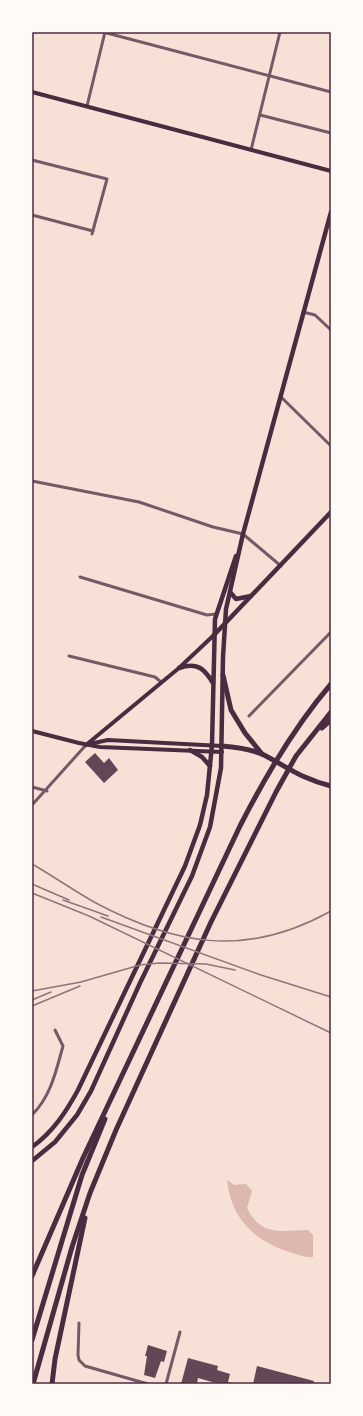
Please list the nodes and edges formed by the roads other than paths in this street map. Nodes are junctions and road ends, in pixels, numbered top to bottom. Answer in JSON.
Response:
{"nodes":[{"id":1,"x":104,"y":32,"type":"edge"},
{"id":2,"x":280,"y":32,"type":"edge"},
{"id":3,"x":270,"y":76,"type":"junction"},
{"id":4,"x":32,"y":92,"type":"edge"},
{"id":5,"x":331,"y":92,"type":"edge"},
{"id":6,"x":87,"y":106,"type":"junction"},
{"id":7,"x":260,"y":115,"type":"junction"},
{"id":8,"x":331,"y":133,"type":"edge"},
{"id":9,"x":251,"y":150,"type":"junction"},
{"id":10,"x":32,"y":160,"type":"edge"},
{"id":11,"x":331,"y":172,"type":"edge"},
{"id":12,"x":331,"y":212,"type":"edge"},
{"id":13,"x":32,"y":215,"type":"edge"},
{"id":14,"x":329,"y":225,"type":"edge"},
{"id":15,"x":303,"y":312,"type":"junction"},
{"id":16,"x":331,"y":330,"type":"edge"},
{"id":17,"x":280,"y":396,"type":"junction"},
{"id":18,"x":331,"y":446,"type":"edge"},
{"id":19,"x":32,"y":481,"type":"edge"},
{"id":20,"x":331,"y":512,"type":"edge"},
{"id":21,"x":243,"y":534,"type":"junction"},
{"id":22,"x":281,"y":566,"type":"junction"},
{"id":23,"x":80,"y":577,"type":"dead end"},
{"id":24,"x":230,"y":592,"type":"junction"},
{"id":25,"x":252,"y":596,"type":"junction"},
{"id":26,"x":216,"y":614,"type":"junction"},
{"id":27,"x":224,"y":625,"type":"junction"},
{"id":28,"x":331,"y":632,"type":"edge"},
{"id":29,"x":214,"y":635,"type":"junction"},
{"id":30,"x":69,"y":656,"type":"dead end"},
{"id":31,"x":179,"y":668,"type":"junction"},
{"id":32,"x":223,"y":675,"type":"junction"},
{"id":33,"x":162,"y":682,"type":"junction"},
{"id":34,"x":213,"y":683,"type":"junction"},
{"id":35,"x":331,"y":684,"type":"edge"},
{"id":36,"x":331,"y":712,"type":"edge"},
{"id":37,"x":249,"y":716,"type":"dead end"},
{"id":38,"x":331,"y":720,"type":"edge"},
{"id":39,"x":32,"y":731,"type":"edge"},
{"id":40,"x":314,"y":735,"type":"junction"},
{"id":41,"x":86,"y":745,"type":"junction"},
{"id":42,"x":212,"y":745,"type":"junction"},
{"id":43,"x":222,"y":746,"type":"junction"},
{"id":44,"x":190,"y":750,"type":"junction"},
{"id":45,"x":212,"y":751,"type":"junction"},
{"id":46,"x":222,"y":752,"type":"junction"},
{"id":47,"x":263,"y":755,"type":"junction"},
{"id":48,"x":210,"y":766,"type":"junction"},
{"id":49,"x":331,"y":786,"type":"edge"},
{"id":50,"x":32,"y":787,"type":"edge"},
{"id":51,"x":47,"y":791,"type":"junction"},
{"id":52,"x":32,"y":805,"type":"edge"},
{"id":53,"x":55,"y":1030,"type":"dead end"},
{"id":54,"x":125,"y":1070,"type":"junction"},
{"id":55,"x":32,"y":1114,"type":"edge"},
{"id":56,"x":32,"y":1146,"type":"edge"},
{"id":57,"x":32,"y":1161,"type":"edge"},
{"id":58,"x":90,"y":1193,"type":"junction"},
{"id":59,"x":32,"y":1276,"type":"edge"},
{"id":60,"x":80,"y":1323,"type":"dead end"},
{"id":61,"x":180,"y":1332,"type":"dead end"},
{"id":62,"x":32,"y":1340,"type":"edge"},
{"id":63,"x":33,"y":1384,"type":"edge"},
{"id":64,"x":52,"y":1384,"type":"edge"},
{"id":65,"x":148,"y":1384,"type":"edge"},
{"id":66,"x":166,"y":1384,"type":"edge"}],
"edges":[{"from":1,"to":3,"type":"street"},
{"from":1,"to":6,"type":"street"},
{"from":2,"to":3,"type":"street"},
{"from":3,"to":5,"type":"street"},
{"from":3,"to":7,"type":"street"},
{"from":4,"to":6,"type":"main road"},
{"from":6,"to":9,"type":"main road"},
{"from":7,"to":8,"type":"street"},
{"from":7,"to":9,"type":"street"},
{"from":9,"to":11,"type":"main road"},
{"from":10,"to":13,"type":"street"},
{"from":12,"to":14,"type":"main road"},
{"from":14,"to":15,"type":"main road"},
{"from":15,"to":16,"type":"street"},
{"from":15,"to":17,"type":"main road"},
{"from":17,"to":18,"type":"street"},
{"from":17,"to":21,"type":"main road"},
{"from":19,"to":21,"type":"street"},
{"from":20,"to":22,"type":"main road"},
{"from":21,"to":22,"type":"street"},
{"from":21,"to":24,"type":"main road"},
{"from":21,"to":26,"type":"main road"},
{"from":22,"to":25,"type":"main road"},
{"from":23,"to":26,"type":"street"},
{"from":24,"to":25,"type":"main road"},
{"from":24,"to":27,"type":"main road"},
{"from":25,"to":27,"type":"main road"},
{"from":26,"to":29,"type":"main road"},
{"from":27,"to":29,"type":"main road"},
{"from":27,"to":32,"type":"main road"},
{"from":28,"to":37,"type":"street"},
{"from":29,"to":31,"type":"main road"},
{"from":29,"to":34,"type":"main road"},
{"from":30,"to":33,"type":"street"},
{"from":31,"to":33,"type":"main road"},
{"from":31,"to":34,"type":"main road"},
{"from":32,"to":43,"type":"main road"},
{"from":32,"to":47,"type":"highway"},
{"from":33,"to":41,"type":"main road"},
{"from":34,"to":42,"type":"main road"},
{"from":35,"to":54,"type":"highway"},
{"from":36,"to":40,"type":"highway"},
{"from":38,"to":40,"type":"highway"},
{"from":39,"to":41,"type":"main road"},
{"from":40,"to":58,"type":"highway"},
{"from":41,"to":42,"type":"main road"},
{"from":41,"to":44,"type":"main road"},
{"from":41,"to":51,"type":"street"},
{"from":42,"to":43,"type":"main road"},
{"from":42,"to":45,"type":"main road"},
{"from":43,"to":46,"type":"main road"},
{"from":43,"to":47,"type":"highway"},
{"from":44,"to":45,"type":"main road"},
{"from":44,"to":48,"type":"main road"},
{"from":45,"to":46,"type":"main road"},
{"from":45,"to":48,"type":"main road"},
{"from":46,"to":57,"type":"main road"},
{"from":47,"to":49,"type":"highway"},
{"from":48,"to":56,"type":"main road"},
{"from":50,"to":51,"type":"street"},
{"from":51,"to":52,"type":"street"},
{"from":53,"to":55,"type":"street"},
{"from":54,"to":59,"type":"highway"},
{"from":54,"to":62,"type":"highway"},
{"from":58,"to":63,"type":"highway"},
{"from":58,"to":64,"type":"highway"},
{"from":60,"to":65,"type":"street"},
{"from":61,"to":66,"type":"street"}]}
